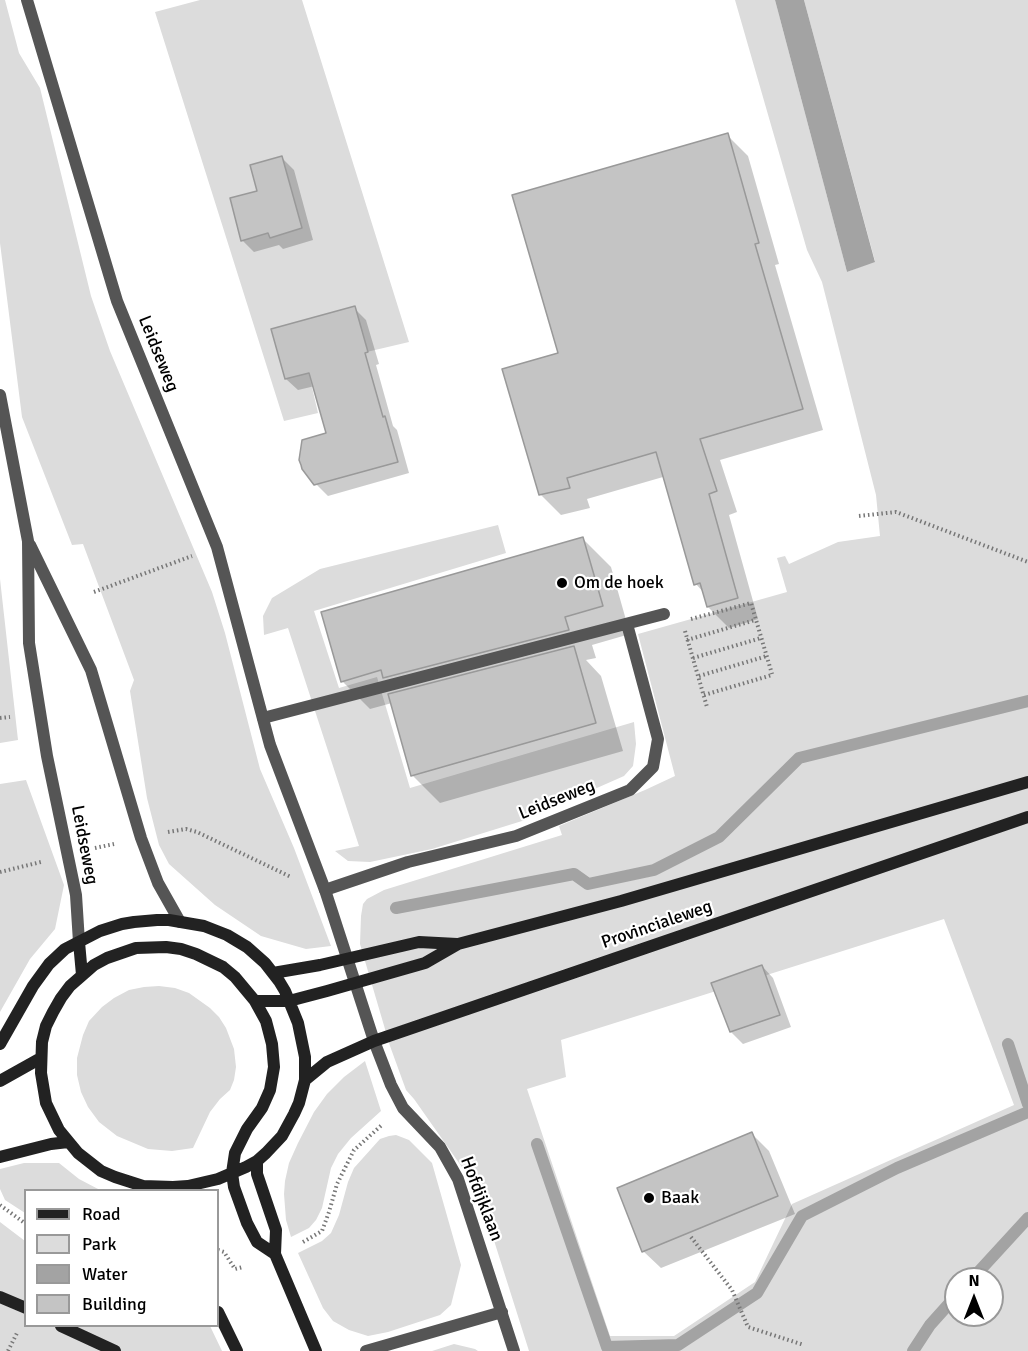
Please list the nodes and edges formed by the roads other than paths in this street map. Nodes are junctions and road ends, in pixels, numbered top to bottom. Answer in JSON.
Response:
{"nodes":[{"id":1,"x":27,"y":0,"type":"edge"},
{"id":2,"x":0,"y":394,"type":"edge"},
{"id":3,"x":28,"y":540,"type":"junction"},
{"id":4,"x":664,"y":614,"type":"road end"},
{"id":5,"x":627,"y":624,"type":"junction"},
{"id":6,"x":262,"y":718,"type":"junction"},
{"id":7,"x":1028,"y":782,"type":"edge"},
{"id":8,"x":1028,"y":817,"type":"edge"},
{"id":9,"x":325,"y":890,"type":"junction"},
{"id":10,"x":180,"y":922,"type":"junction"},
{"id":11,"x":79,"y":942,"type":"junction"},
{"id":12,"x":458,"y":944,"type":"junction"},
{"id":13,"x":347,"y":959,"type":"junction"},
{"id":14,"x":273,"y":973,"type":"junction"},
{"id":15,"x":81,"y":975,"type":"junction"},
{"id":16,"x":355,"y":983,"type":"junction"},
{"id":17,"x":255,"y":1001,"type":"junction"},
{"id":18,"x":289,"y":1001,"type":"junction"},
{"id":19,"x":374,"y":1041,"type":"junction"},
{"id":20,"x":0,"y":1044,"type":"edge"},
{"id":21,"x":41,"y":1058,"type":"junction"},
{"id":22,"x":304,"y":1080,"type":"junction"},
{"id":23,"x":0,"y":1081,"type":"edge"},
{"id":24,"x":68,"y":1142,"type":"junction"},
{"id":25,"x":0,"y":1157,"type":"edge"},
{"id":26,"x":257,"y":1161,"type":"junction"},
{"id":27,"x":232,"y":1173,"type":"junction"},
{"id":28,"x":158,"y":1189,"type":"edge"},
{"id":29,"x":275,"y":1254,"type":"junction"},
{"id":30,"x":0,"y":1297,"type":"edge"},
{"id":31,"x":24,"y":1307,"type":"edge"},
{"id":32,"x":502,"y":1312,"type":"junction"},
{"id":33,"x":219,"y":1313,"type":"edge"},
{"id":34,"x":64,"y":1327,"type":"edge"},
{"id":35,"x":238,"y":1350,"type":"edge"},
{"id":36,"x":115,"y":1351,"type":"edge"},
{"id":37,"x":316,"y":1351,"type":"edge"},
{"id":38,"x":366,"y":1351,"type":"edge"},
{"id":39,"x":514,"y":1351,"type":"edge"}],
"edges":[{"from":1,"to":6,"type":"street","name":"Leidseweg"},
{"from":2,"to":3,"type":"street","name":"Leidseweg"},
{"from":3,"to":10,"type":"street","name":"Leidseweg"},
{"from":3,"to":11,"type":"street","name":"Leidseweg"},
{"from":4,"to":5,"type":"street"},
{"from":5,"to":6,"type":"street"},
{"from":5,"to":9,"type":"street","name":"Leidseweg"},
{"from":6,"to":9,"type":"street","name":"Leidseweg"},
{"from":7,"to":12,"type":"main road","name":"Provincialeweg"},
{"from":8,"to":19,"type":"main road","name":"Provincialeweg"},
{"from":9,"to":13,"type":"street","name":"Leidseweg"},
{"from":10,"to":11,"type":"main road"},
{"from":10,"to":14,"type":"main road"},
{"from":11,"to":15,"type":"main road"},
{"from":11,"to":20,"type":"main road"},
{"from":12,"to":13,"type":"main road","name":"Provincialeweg"},
{"from":12,"to":16,"type":"main road","name":"Provincialeweg"},
{"from":13,"to":14,"type":"main road","name":"Provincialeweg"},
{"from":13,"to":16,"type":"street","name":"Leidseweg"},
{"from":14,"to":18,"type":"main road"},
{"from":15,"to":17,"type":"main road"},
{"from":15,"to":21,"type":"main road"},
{"from":16,"to":18,"type":"main road","name":"Provincialeweg"},
{"from":16,"to":19,"type":"street","name":"Leidseweg"},
{"from":17,"to":18,"type":"main road","name":"Provincialeweg"},
{"from":17,"to":27,"type":"main road"},
{"from":18,"to":22,"type":"main road"},
{"from":19,"to":22,"type":"main road","name":"Provincialeweg"},
{"from":19,"to":32,"type":"street","name":"Hofdijklaan"},
{"from":21,"to":23,"type":"main road"},
{"from":21,"to":24,"type":"main road"},
{"from":22,"to":26,"type":"main road"},
{"from":24,"to":25,"type":"main road"},
{"from":24,"to":28,"type":"main road"},
{"from":26,"to":27,"type":"main road"},
{"from":26,"to":29,"type":"main road"},
{"from":27,"to":28,"type":"main road"},
{"from":27,"to":29,"type":"main road"},
{"from":29,"to":37,"type":"main road"},
{"from":30,"to":31,"type":"main road"},
{"from":32,"to":38,"type":"street"},
{"from":32,"to":39,"type":"street","name":"Hofdijklaan"},
{"from":33,"to":35,"type":"main road"},
{"from":34,"to":36,"type":"main road"}]}
